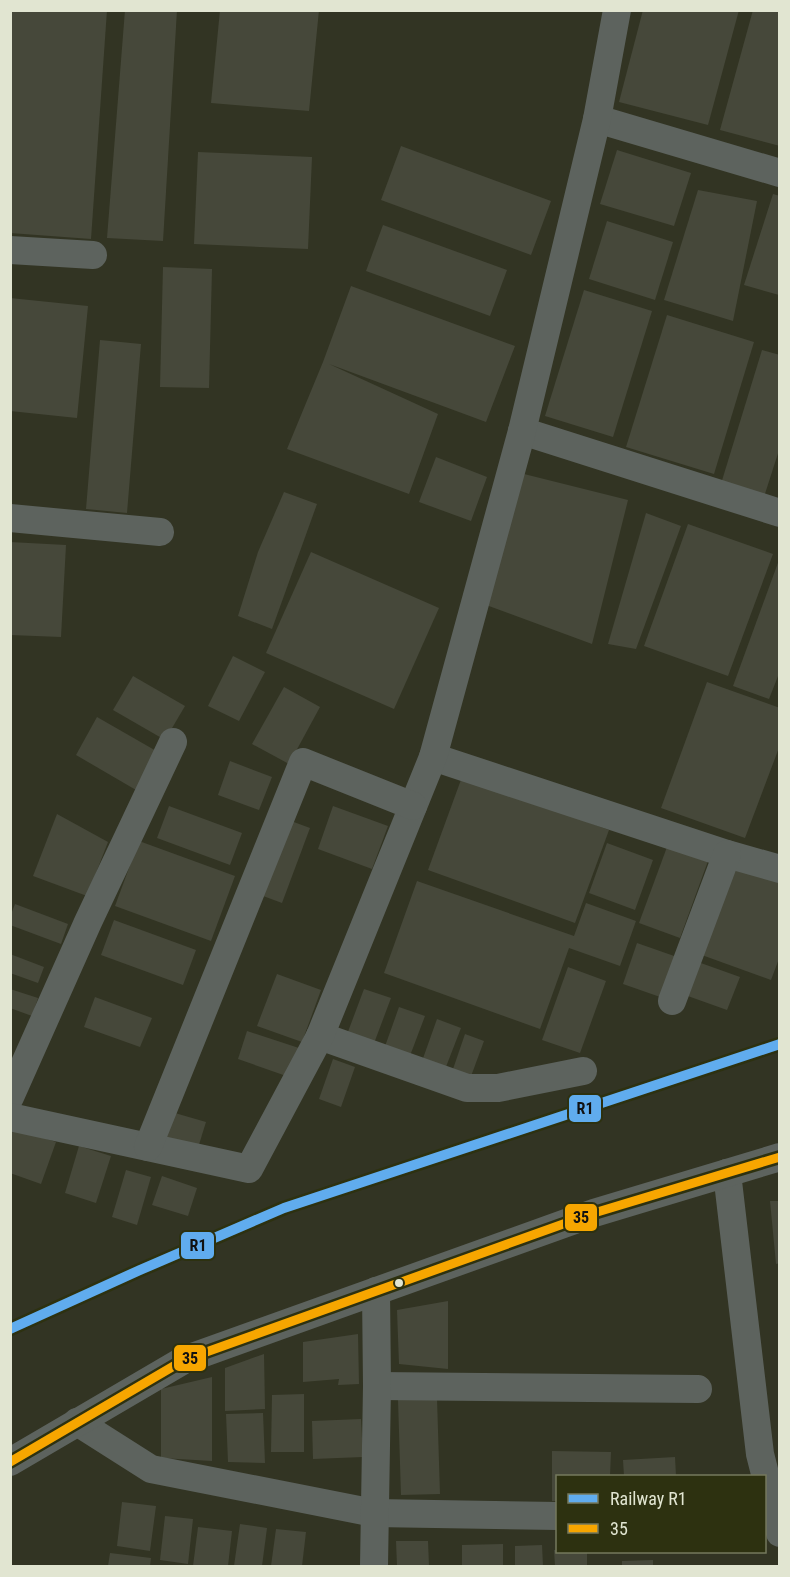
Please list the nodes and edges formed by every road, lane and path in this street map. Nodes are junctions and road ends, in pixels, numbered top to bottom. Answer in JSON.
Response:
{"nodes":[{"id":1,"x":617,"y":10,"type":"edge"},
{"id":2,"x":597,"y":118,"type":"junction"},
{"id":3,"x":780,"y":173,"type":"edge"},
{"id":4,"x":10,"y":250,"type":"edge"},
{"id":5,"x":93,"y":255,"type":"dead end"},
{"id":6,"x":522,"y":431,"type":"junction"},
{"id":7,"x":780,"y":513,"type":"edge"},
{"id":8,"x":10,"y":518,"type":"edge"},
{"id":9,"x":160,"y":532,"type":"dead end"},
{"id":10,"x":173,"y":742,"type":"dead end"},
{"id":11,"x":433,"y":757,"type":"junction"},
{"id":12,"x":413,"y":806,"type":"junction"},
{"id":13,"x":727,"y":854,"type":"junction"},
{"id":14,"x":780,"y":869,"type":"edge"},
{"id":15,"x":672,"y":1001,"type":"dead end"},
{"id":16,"x":320,"y":1036,"type":"junction"},
{"id":17,"x":583,"y":1071,"type":"dead end"},
{"id":18,"x":10,"y":1097,"type":"edge"},
{"id":19,"x":10,"y":1117,"type":"edge"},
{"id":20,"x":148,"y":1148,"type":"junction"},
{"id":21,"x":780,"y":1157,"type":"edge"},
{"id":22,"x":727,"y":1173,"type":"junction"},
{"id":23,"x":376,"y":1291,"type":"junction"},
{"id":24,"x":377,"y":1386,"type":"junction"},
{"id":25,"x":698,"y":1389,"type":"dead end"},
{"id":26,"x":78,"y":1422,"type":"junction"},
{"id":27,"x":10,"y":1462,"type":"edge"},
{"id":28,"x":765,"y":1475,"type":"edge"},
{"id":29,"x":766,"y":1478,"type":"edge"},
{"id":30,"x":374,"y":1513,"type":"junction"},
{"id":31,"x":556,"y":1516,"type":"edge"},
{"id":32,"x":780,"y":1533,"type":"edge"},
{"id":33,"x":374,"y":1566,"type":"edge"}],
"edges":[{"from":1,"to":2,"type":"street"},
{"from":2,"to":3,"type":"street"},
{"from":2,"to":6,"type":"street"},
{"from":4,"to":5,"type":"street"},
{"from":6,"to":7,"type":"street"},
{"from":6,"to":11,"type":"street"},
{"from":8,"to":9,"type":"street"},
{"from":10,"to":18,"type":"street"},
{"from":11,"to":12,"type":"street"},
{"from":11,"to":13,"type":"street"},
{"from":12,"to":16,"type":"street"},
{"from":12,"to":20,"type":"street"},
{"from":13,"to":14,"type":"street"},
{"from":13,"to":15,"type":"street"},
{"from":16,"to":17,"type":"street"},
{"from":16,"to":20,"type":"street"},
{"from":19,"to":20,"type":"street"},
{"from":21,"to":22,"type":"street"},
{"from":22,"to":23,"type":"street"},
{"from":22,"to":28,"type":"street"},
{"from":23,"to":24,"type":"street"},
{"from":23,"to":26,"type":"street"},
{"from":24,"to":25,"type":"street"},
{"from":24,"to":30,"type":"street"},
{"from":26,"to":27,"type":"street"},
{"from":26,"to":30,"type":"street"},
{"from":29,"to":32,"type":"street"},
{"from":30,"to":31,"type":"street"},
{"from":30,"to":33,"type":"street"}]}
